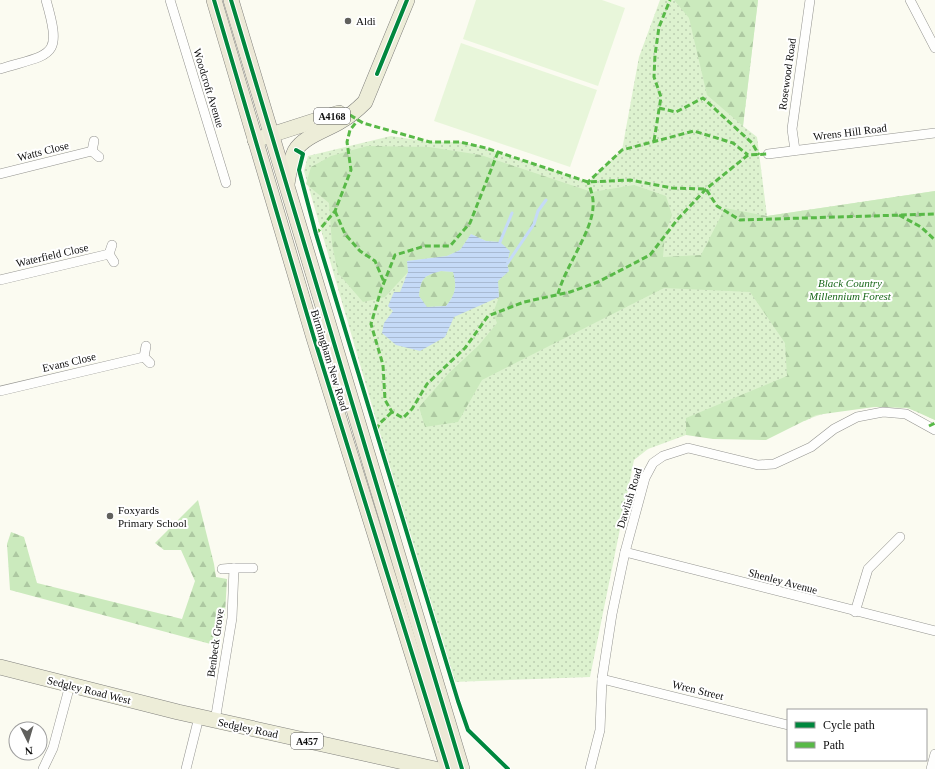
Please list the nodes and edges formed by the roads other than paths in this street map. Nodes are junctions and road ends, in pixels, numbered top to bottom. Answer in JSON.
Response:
{"nodes":[{"id":1,"x":46,"y":0,"type":"edge"},
{"id":2,"x":170,"y":0,"type":"edge"},
{"id":3,"x":214,"y":0,"type":"edge"},
{"id":4,"x":231,"y":0,"type":"edge"},
{"id":5,"x":407,"y":0,"type":"edge"},
{"id":6,"x":810,"y":0,"type":"edge"},
{"id":7,"x":910,"y":0,"type":"edge"},
{"id":8,"x":935,"y":48,"type":"edge"},
{"id":9,"x":0,"y":69,"type":"edge"},
{"id":10,"x":378,"y":74,"type":"junction"},
{"id":11,"x":935,"y":133,"type":"edge"},
{"id":12,"x":273,"y":135,"type":"junction"},
{"id":13,"x":255,"y":140,"type":"junction"},
{"id":14,"x":94,"y":141,"type":"dead end"},
{"id":15,"x":796,"y":150,"type":"junction"},
{"id":16,"x":768,"y":154,"type":"dead end"},
{"id":17,"x":0,"y":174,"type":"edge"},
{"id":18,"x":226,"y":183,"type":"dead end"},
{"id":19,"x":287,"y":184,"type":"junction"},
{"id":20,"x":112,"y":245,"type":"dead end"},
{"id":21,"x":109,"y":254,"type":"junction"},
{"id":22,"x":114,"y":262,"type":"dead end"},
{"id":23,"x":0,"y":280,"type":"edge"},
{"id":24,"x":146,"y":346,"type":"dead end"},
{"id":25,"x":0,"y":391,"type":"edge"},
{"id":26,"x":935,"y":430,"type":"edge"},
{"id":27,"x":900,"y":537,"type":"dead end"},
{"id":28,"x":625,"y":552,"type":"junction"},
{"id":29,"x":234,"y":568,"type":"junction"},
{"id":30,"x":253,"y":568,"type":"dead end"},
{"id":31,"x":222,"y":569,"type":"dead end"},
{"id":32,"x":855,"y":612,"type":"junction"},
{"id":33,"x":935,"y":631,"type":"edge"},
{"id":34,"x":0,"y":667,"type":"edge"},
{"id":35,"x":602,"y":678,"type":"junction"},
{"id":36,"x":70,"y":685,"type":"junction"},
{"id":37,"x":178,"y":712,"type":"joint"},
{"id":38,"x":199,"y":717,"type":"junction"},
{"id":39,"x":215,"y":721,"type":"junction"},
{"id":40,"x":787,"y":725,"type":"edge"},
{"id":41,"x":43,"y":769,"type":"edge"},
{"id":42,"x":186,"y":769,"type":"edge"},
{"id":43,"x":435,"y":769,"type":"edge"},
{"id":44,"x":448,"y":769,"type":"edge"},
{"id":45,"x":462,"y":769,"type":"edge"},
{"id":46,"x":590,"y":769,"type":"edge"}],
"edges":[{"from":1,"to":9,"type":"street"},
{"from":2,"to":18,"type":"street","name":"Woodcroft Avenue"},
{"from":3,"to":13,"type":"highway","name":"Birmingham New Road"},
{"from":4,"to":12,"type":"highway","name":"Birmingham New Road"},
{"from":5,"to":10,"type":"main road","number":"A4168"},
{"from":6,"to":15,"type":"street","name":"Rosewood Road"},
{"from":7,"to":8,"type":"street"},
{"from":10,"to":12,"type":"main road","number":"A4168"},
{"from":10,"to":19,"type":"main road","number":"A4168"},
{"from":11,"to":15,"type":"street","name":"Wrens Hill Road"},
{"from":12,"to":13,"type":"main road","number":"A4168"},
{"from":12,"to":19,"type":"highway","name":"Birmingham New Road"},
{"from":13,"to":44,"type":"highway","name":"Birmingham New Road"},
{"from":14,"to":17,"type":"street","name":"Watts Close"},
{"from":15,"to":16,"type":"street","name":"Wrens Hill Road"},
{"from":19,"to":45,"type":"highway","name":"Birmingham New Road"},
{"from":20,"to":21,"type":"street"},
{"from":21,"to":22,"type":"street"},
{"from":21,"to":23,"type":"street","name":"Waterfield Close"},
{"from":24,"to":25,"type":"street","name":"Evans Close"},
{"from":26,"to":28,"type":"street","name":"Dawlish Road"},
{"from":27,"to":32,"type":"street"},
{"from":28,"to":32,"type":"street","name":"Shenley Avenue"},
{"from":28,"to":35,"type":"street","name":"Dawlish Road"},
{"from":29,"to":30,"type":"street"},
{"from":29,"to":31,"type":"street"},
{"from":29,"to":39,"type":"street","name":"Benbeck Grove"},
{"from":32,"to":33,"type":"street","name":"Shenley Avenue"},
{"from":34,"to":36,"type":"main road","name":"Sedgley Road West","number":"A457"},
{"from":35,"to":40,"type":"street","name":"Wren Street"},
{"from":35,"to":46,"type":"street","name":"Dawlish Road"},
{"from":36,"to":37,"type":"main road","name":"Sedgley Road West","number":"A457"},
{"from":36,"to":41,"type":"street"},
{"from":37,"to":38,"type":"main road","name":"Sedgley Road","number":"A457"},
{"from":38,"to":39,"type":"main road","name":"Sedgley Road","number":"A457"},
{"from":38,"to":42,"type":"street"},
{"from":39,"to":43,"type":"main road","name":"Sedgley Road","number":"A457"}]}
